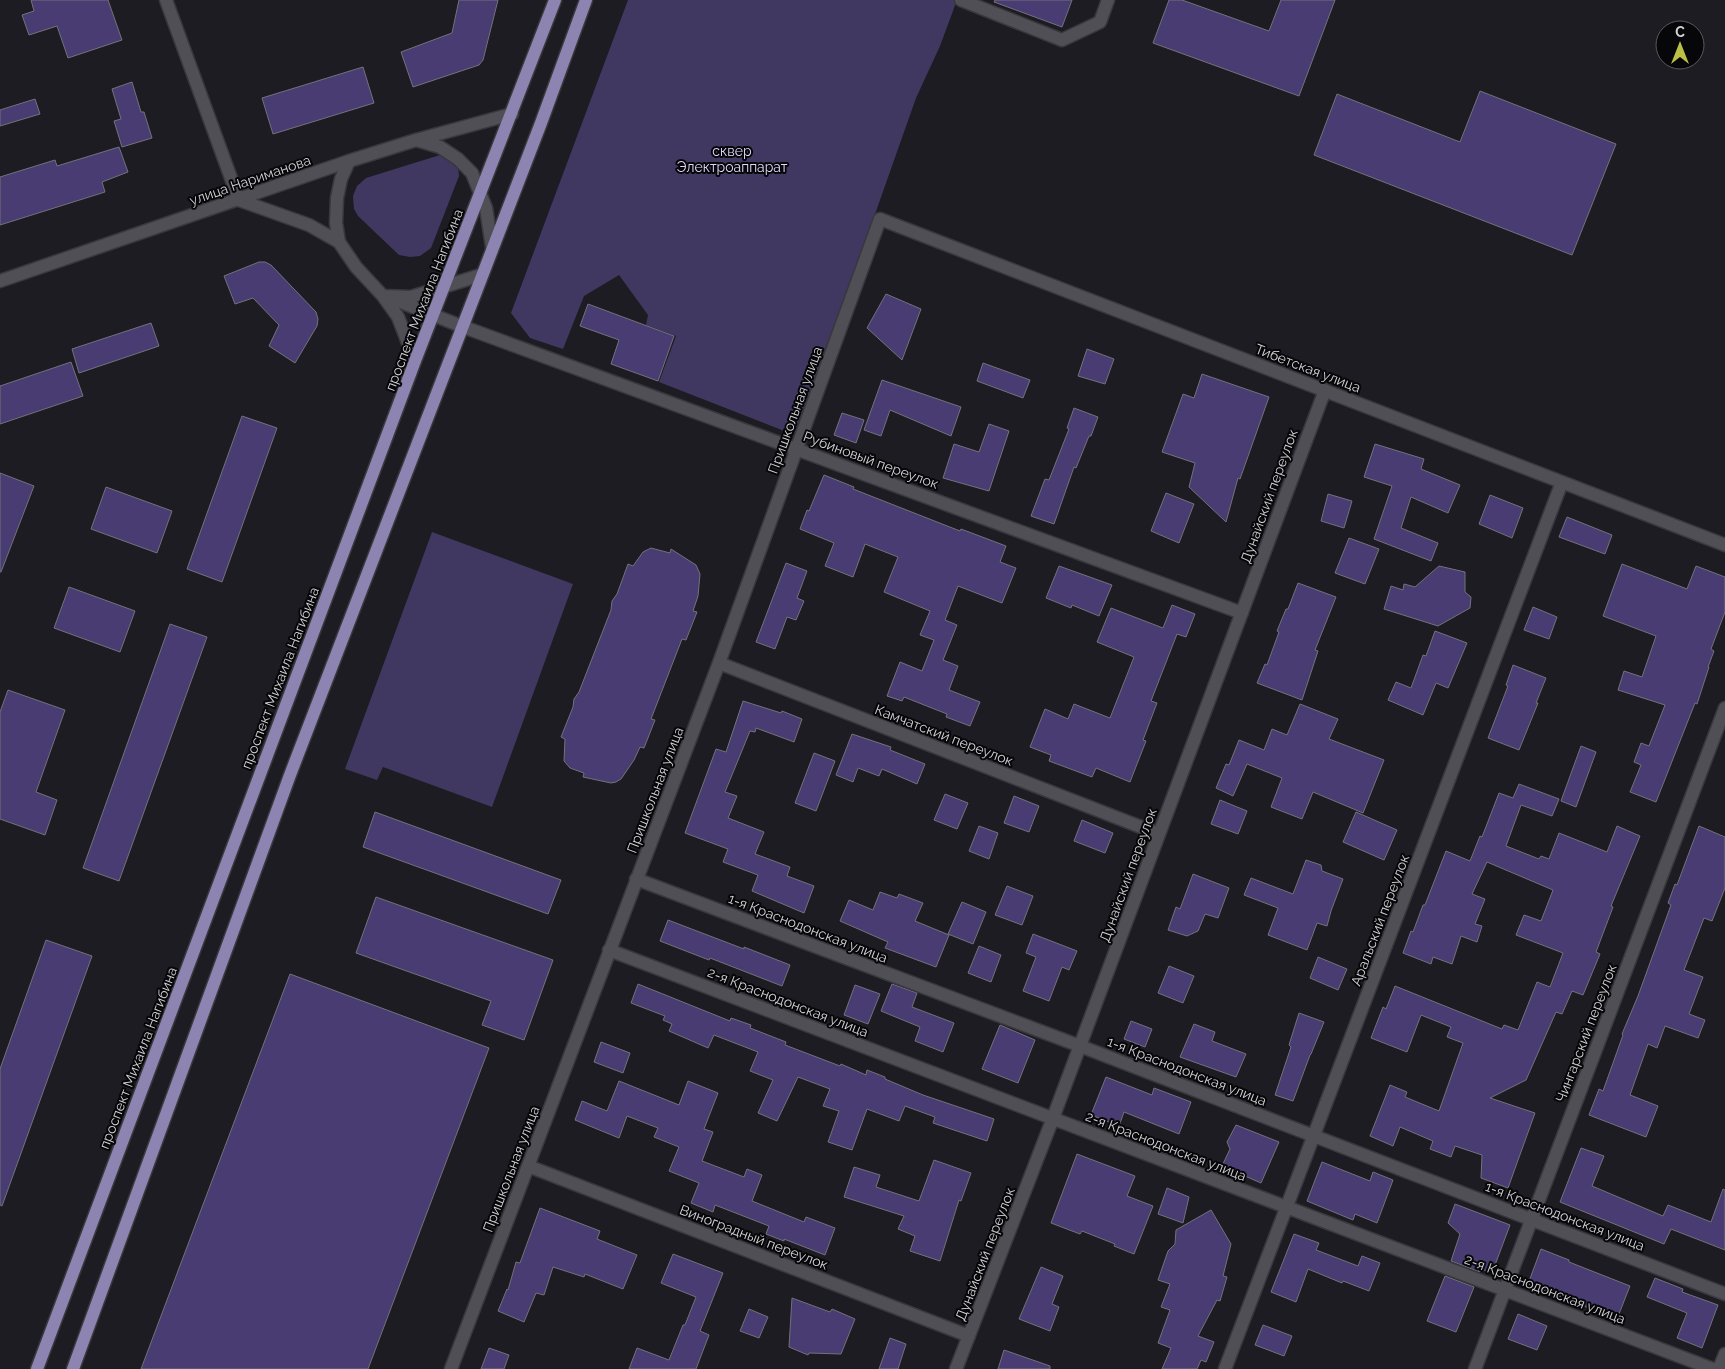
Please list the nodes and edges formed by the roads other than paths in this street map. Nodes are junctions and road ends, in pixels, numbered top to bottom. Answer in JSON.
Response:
{"nodes":[{"id":1,"x":166,"y":0,"type":"edge"},
{"id":2,"x":555,"y":0,"type":"edge"},
{"id":3,"x":586,"y":0,"type":"edge"},
{"id":4,"x":961,"y":0,"type":"edge"},
{"id":5,"x":1108,"y":0,"type":"edge"},
{"id":6,"x":512,"y":114,"type":"junction"},
{"id":7,"x":416,"y":140,"type":"junction"},
{"id":8,"x":350,"y":161,"type":"junction"},
{"id":9,"x":480,"y":195,"type":"junction"},
{"id":10,"x":239,"y":200,"type":"junction"},
{"id":11,"x":880,"y":219,"type":"joint"},
{"id":12,"x":338,"y":242,"type":"junction"},
{"id":13,"x":492,"y":248,"type":"junction"},
{"id":14,"x":481,"y":275,"type":"junction"},
{"id":15,"x":0,"y":281,"type":"edge"},
{"id":16,"x":444,"y":288,"type":"junction"},
{"id":17,"x":383,"y":296,"type":"junction"},
{"id":18,"x":433,"y":316,"type":"junction"},
{"id":19,"x":461,"y":326,"type":"junction"},
{"id":20,"x":416,"y":360,"type":"junction"},
{"id":21,"x":1325,"y":390,"type":"junction"},
{"id":22,"x":797,"y":448,"type":"junction"},
{"id":23,"x":1562,"y":482,"type":"junction"},
{"id":24,"x":1725,"y":545,"type":"edge"},
{"id":25,"x":1242,"y":613,"type":"junction"},
{"id":26,"x":719,"y":663,"type":"junction"},
{"id":27,"x":1725,"y":708,"type":"edge"},
{"id":28,"x":1159,"y":834,"type":"junction"},
{"id":29,"x":636,"y":879,"type":"junction"},
{"id":30,"x":610,"y":950,"type":"junction"},
{"id":31,"x":1080,"y":1046,"type":"junction"},
{"id":32,"x":1053,"y":1118,"type":"junction"},
{"id":33,"x":1314,"y":1136,"type":"junction"},
{"id":34,"x":528,"y":1166,"type":"junction"},
{"id":35,"x":1287,"y":1208,"type":"junction"},
{"id":36,"x":1532,"y":1219,"type":"junction"},
{"id":37,"x":1504,"y":1290,"type":"junction"},
{"id":38,"x":1725,"y":1294,"type":"edge"},
{"id":39,"x":969,"y":1336,"type":"junction"},
{"id":40,"x":1725,"y":1354,"type":"edge"},
{"id":41,"x":37,"y":1369,"type":"edge"},
{"id":42,"x":73,"y":1369,"type":"edge"},
{"id":43,"x":451,"y":1369,"type":"edge"},
{"id":44,"x":956,"y":1369,"type":"edge"},
{"id":45,"x":1224,"y":1369,"type":"edge"},
{"id":46,"x":1475,"y":1369,"type":"edge"},
{"id":47,"x":1713,"y":1369,"type":"edge"},
{"id":48,"x":1719,"y":1369,"type":"edge"}],
"edges":[{"from":1,"to":10,"type":"street"},
{"from":2,"to":6,"type":"main road","name":"проспект Михаила Нагибина"},
{"from":3,"to":13,"type":"main road"},
{"from":4,"to":5,"type":"street"},
{"from":6,"to":7,"type":"street","name":"улица Нариманова"},
{"from":6,"to":9,"type":"main road","name":"проспект Михаила Нагибина"},
{"from":7,"to":8,"type":"street","name":"улица Нариманова"},
{"from":7,"to":9,"type":"street"},
{"from":8,"to":10,"type":"street","name":"улица Нариманова"},
{"from":8,"to":12,"type":"street"},
{"from":9,"to":13,"type":"street"},
{"from":9,"to":16,"type":"main road","name":"проспект Михаила Нагибина"},
{"from":10,"to":12,"type":"street"},
{"from":10,"to":15,"type":"street","name":"улица Нариманова"},
{"from":11,"to":21,"type":"street","name":"Тибетская улица"},
{"from":11,"to":22,"type":"street","name":"Пришкольная улица"},
{"from":12,"to":17,"type":"street"},
{"from":13,"to":14,"type":"main road"},
{"from":14,"to":16,"type":"street"},
{"from":14,"to":19,"type":"main road"},
{"from":16,"to":17,"type":"street"},
{"from":16,"to":18,"type":"main road","name":"проспект Михаила Нагибина"},
{"from":17,"to":18,"type":"street","name":"Рубиновый переулок"},
{"from":17,"to":20,"type":"street"},
{"from":18,"to":19,"type":"street","name":"Рубиновый переулок"},
{"from":18,"to":20,"type":"main road","name":"проспект Михаила Нагибина"},
{"from":19,"to":22,"type":"street","name":"Рубиновый переулок"},
{"from":19,"to":42,"type":"main road"},
{"from":20,"to":41,"type":"main road","name":"проспект Михаила Нагибина"},
{"from":21,"to":23,"type":"street","name":"Тибетская улица"},
{"from":21,"to":25,"type":"street","name":"Дунайский переулок"},
{"from":22,"to":25,"type":"street","name":"Рубиновый переулок"},
{"from":22,"to":26,"type":"street","name":"Пришкольная улица"},
{"from":23,"to":24,"type":"street","name":"Тибетская улица"},
{"from":23,"to":33,"type":"street","name":"Аральский переулок"},
{"from":25,"to":28,"type":"street","name":"Дунайский переулок"},
{"from":26,"to":28,"type":"street","name":"Камчатский переулок"},
{"from":26,"to":29,"type":"street","name":"Пришкольная улица"},
{"from":27,"to":36,"type":"street","name":"Чингарский переулок"},
{"from":28,"to":31,"type":"street","name":"Дунайский переулок"},
{"from":29,"to":30,"type":"street","name":"Пришкольная улица"},
{"from":29,"to":31,"type":"street","name":"1-я Краснодонская улица"},
{"from":30,"to":32,"type":"street","name":"2-я Краснодонская улица"},
{"from":30,"to":34,"type":"street","name":"Пришкольная улица"},
{"from":31,"to":32,"type":"street","name":"Дунайский переулок"},
{"from":31,"to":33,"type":"street","name":"1-я Краснодонская улица"},
{"from":32,"to":35,"type":"street","name":"2-я Краснодонская улица"},
{"from":32,"to":39,"type":"street","name":"Дунайский переулок"},
{"from":33,"to":35,"type":"street","name":"Аральский переулок"},
{"from":33,"to":36,"type":"street","name":"1-я Краснодонская улица"},
{"from":34,"to":39,"type":"street","name":"Виноградный переулок"},
{"from":34,"to":43,"type":"street","name":"Пришкольная улица"},
{"from":35,"to":37,"type":"street","name":"2-я Краснодонская улица"},
{"from":35,"to":45,"type":"street","name":"Аральский переулок"},
{"from":36,"to":37,"type":"street","name":"Чингарский переулок"},
{"from":36,"to":38,"type":"street","name":"1-я Краснодонская улица"},
{"from":37,"to":46,"type":"street","name":"Чингарский переулок"},
{"from":37,"to":47,"type":"street","name":"2-я Краснодонская улица"},
{"from":39,"to":44,"type":"street","name":"Дунайский переулок"},
{"from":40,"to":48,"type":"street"}]}
